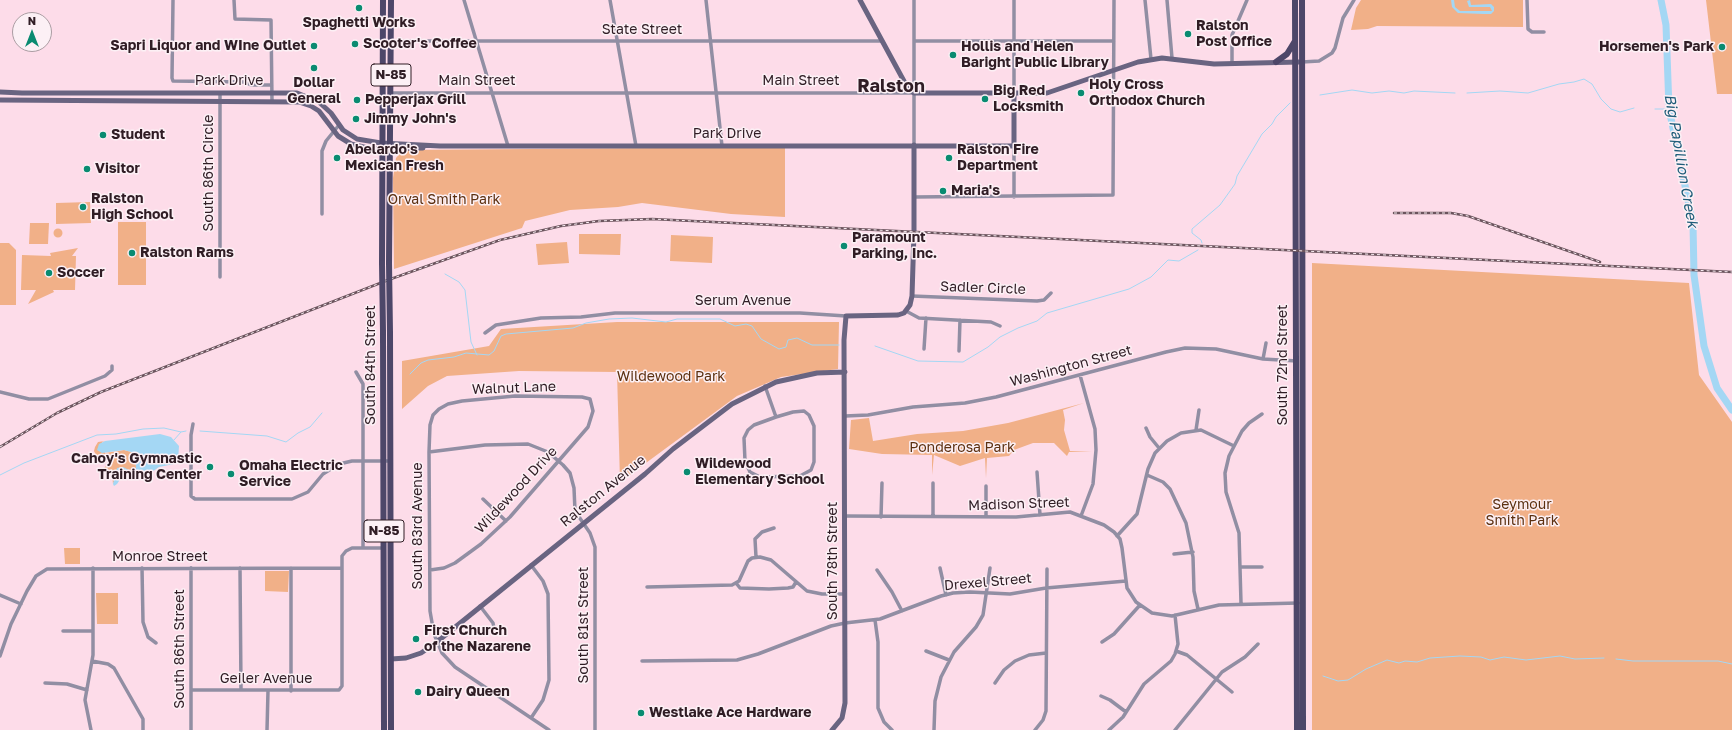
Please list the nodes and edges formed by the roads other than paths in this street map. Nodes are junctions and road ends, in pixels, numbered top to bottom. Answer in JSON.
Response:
{"nodes":[{"id":1,"x":172,"y":0,"type":"edge"},
{"id":2,"x":234,"y":0,"type":"edge"},
{"id":3,"x":383,"y":0,"type":"edge"},
{"id":4,"x":390,"y":0,"type":"edge"},
{"id":5,"x":464,"y":0,"type":"edge"},
{"id":6,"x":610,"y":0,"type":"edge"},
{"id":7,"x":706,"y":0,"type":"edge"},
{"id":8,"x":860,"y":0,"type":"edge"},
{"id":9,"x":914,"y":0,"type":"edge"},
{"id":10,"x":1014,"y":0,"type":"edge"},
{"id":11,"x":1114,"y":0,"type":"edge"},
{"id":12,"x":1145,"y":0,"type":"edge"},
{"id":13,"x":1167,"y":0,"type":"edge"},
{"id":14,"x":1247,"y":0,"type":"edge"},
{"id":15,"x":1295,"y":0,"type":"edge"},
{"id":16,"x":1302,"y":0,"type":"edge"},
{"id":17,"x":1354,"y":0,"type":"edge"},
{"id":18,"x":1527,"y":0,"type":"edge"},
{"id":19,"x":1544,"y":32,"type":"dead end"},
{"id":20,"x":1295,"y":40,"type":"junction"},
{"id":21,"x":402,"y":41,"type":"dead end"},
{"id":22,"x":477,"y":41,"type":"junction"},
{"id":23,"x":617,"y":41,"type":"junction"},
{"id":24,"x":711,"y":41,"type":"junction"},
{"id":25,"x":882,"y":41,"type":"junction"},
{"id":26,"x":914,"y":41,"type":"junction"},
{"id":27,"x":1114,"y":41,"type":"junction"},
{"id":28,"x":1014,"y":42,"type":"junction"},
{"id":29,"x":1172,"y":58,"type":"junction"},
{"id":30,"x":1151,"y":59,"type":"junction"},
{"id":31,"x":1276,"y":62,"type":"junction"},
{"id":32,"x":1295,"y":62,"type":"junction"},
{"id":33,"x":1302,"y":62,"type":"junction"},
{"id":34,"x":1232,"y":64,"type":"junction"},
{"id":35,"x":1114,"y":71,"type":"junction"},
{"id":36,"x":272,"y":85,"type":"junction"},
{"id":37,"x":0,"y":92,"type":"edge"},
{"id":38,"x":627,"y":92,"type":"junction"},
{"id":39,"x":220,"y":93,"type":"junction"},
{"id":40,"x":272,"y":93,"type":"junction"},
{"id":41,"x":390,"y":93,"type":"junction"},
{"id":42,"x":492,"y":93,"type":"junction"},
{"id":43,"x":716,"y":93,"type":"junction"},
{"id":44,"x":914,"y":93,"type":"junction"},
{"id":45,"x":1014,"y":93,"type":"junction"},
{"id":46,"x":0,"y":100,"type":"edge"},
{"id":47,"x":272,"y":101,"type":"junction"},
{"id":48,"x":220,"y":102,"type":"junction"},
{"id":49,"x":339,"y":125,"type":"junction"},
{"id":50,"x":334,"y":131,"type":"junction"},
{"id":51,"x":914,"y":145,"type":"junction"},
{"id":52,"x":381,"y":146,"type":"junction"},
{"id":53,"x":389,"y":146,"type":"junction"},
{"id":54,"x":508,"y":146,"type":"junction"},
{"id":55,"x":636,"y":146,"type":"junction"},
{"id":56,"x":722,"y":146,"type":"junction"},
{"id":57,"x":1014,"y":146,"type":"junction"},
{"id":58,"x":914,"y":197,"type":"junction"},
{"id":59,"x":1014,"y":197,"type":"junction"},
{"id":60,"x":322,"y":214,"type":"dead end"},
{"id":61,"x":220,"y":277,"type":"dead end"},
{"id":62,"x":1051,"y":293,"type":"dead end"},
{"id":63,"x":912,"y":296,"type":"junction"},
{"id":64,"x":906,"y":311,"type":"junction"},
{"id":65,"x":846,"y":316,"type":"junction"},
{"id":66,"x":926,"y":318,"type":"junction"},
{"id":67,"x":960,"y":320,"type":"junction"},
{"id":68,"x":1000,"y":326,"type":"dead end"},
{"id":69,"x":485,"y":333,"type":"dead end"},
{"id":70,"x":1266,"y":343,"type":"dead end"},
{"id":71,"x":924,"y":349,"type":"dead end"},
{"id":72,"x":958,"y":351,"type":"dead end"},
{"id":73,"x":1263,"y":359,"type":"junction"},
{"id":74,"x":1299,"y":361,"type":"junction"},
{"id":75,"x":112,"y":366,"type":"dead end"},
{"id":76,"x":356,"y":372,"type":"dead end"},
{"id":77,"x":844,"y":372,"type":"junction"},
{"id":78,"x":1080,"y":375,"type":"junction"},
{"id":79,"x":765,"y":386,"type":"junction"},
{"id":80,"x":0,"y":392,"type":"edge"},
{"id":81,"x":592,"y":401,"type":"joint"},
{"id":82,"x":437,"y":410,"type":"joint"},
{"id":83,"x":1199,"y":410,"type":"dead end"},
{"id":84,"x":1262,"y":414,"type":"dead end"},
{"id":85,"x":845,"y":416,"type":"junction"},
{"id":86,"x":776,"y":417,"type":"junction"},
{"id":87,"x":192,"y":424,"type":"dead end"},
{"id":88,"x":1146,"y":428,"type":"dead end"},
{"id":89,"x":1196,"y":430,"type":"junction"},
{"id":90,"x":1234,"y":446,"type":"junction"},
{"id":91,"x":1159,"y":448,"type":"junction"},
{"id":92,"x":429,"y":452,"type":"junction"},
{"id":93,"x":363,"y":461,"type":"junction"},
{"id":94,"x":384,"y":461,"type":"junction"},
{"id":95,"x":390,"y":461,"type":"junction"},
{"id":96,"x":559,"y":461,"type":"junction"},
{"id":97,"x":1037,"y":472,"type":"dead end"},
{"id":98,"x":1147,"y":475,"type":"junction"},
{"id":99,"x":882,"y":483,"type":"dead end"},
{"id":100,"x":933,"y":483,"type":"dead end"},
{"id":101,"x":986,"y":486,"type":"dead end"},
{"id":102,"x":483,"y":499,"type":"dead end"},
{"id":103,"x":1040,"y":515,"type":"junction"},
{"id":104,"x":845,"y":516,"type":"junction"},
{"id":105,"x":1081,"y":516,"type":"junction"},
{"id":106,"x":881,"y":517,"type":"junction"},
{"id":107,"x":933,"y":517,"type":"junction"},
{"id":108,"x":986,"y":517,"type":"junction"},
{"id":109,"x":506,"y":521,"type":"junction"},
{"id":110,"x":583,"y":523,"type":"junction"},
{"id":111,"x":774,"y":528,"type":"dead end"},
{"id":112,"x":1118,"y":536,"type":"junction"},
{"id":113,"x":363,"y":548,"type":"junction"},
{"id":114,"x":384,"y":548,"type":"junction"},
{"id":115,"x":1193,"y":552,"type":"junction"},
{"id":116,"x":1174,"y":554,"type":"dead end"},
{"id":117,"x":756,"y":557,"type":"junction"},
{"id":118,"x":531,"y":565,"type":"junction"},
{"id":119,"x":1241,"y":567,"type":"junction"},
{"id":120,"x":1262,"y":567,"type":"dead end"},
{"id":121,"x":93,"y":568,"type":"junction"},
{"id":122,"x":142,"y":568,"type":"junction"},
{"id":123,"x":191,"y":568,"type":"junction"},
{"id":124,"x":240,"y":568,"type":"junction"},
{"id":125,"x":290,"y":568,"type":"junction"},
{"id":126,"x":341,"y":568,"type":"junction"},
{"id":127,"x":940,"y":568,"type":"dead end"},
{"id":128,"x":990,"y":568,"type":"dead end"},
{"id":129,"x":430,"y":570,"type":"junction"},
{"id":130,"x":877,"y":570,"type":"dead end"},
{"id":131,"x":1047,"y":570,"type":"dead end"},
{"id":132,"x":1126,"y":581,"type":"junction"},
{"id":133,"x":796,"y":582,"type":"junction"},
{"id":134,"x":736,"y":583,"type":"junction"},
{"id":135,"x":647,"y":587,"type":"dead end"},
{"id":136,"x":1046,"y":588,"type":"junction"},
{"id":137,"x":987,"y":593,"type":"junction"},
{"id":138,"x":845,"y":594,"type":"junction"},
{"id":139,"x":0,"y":595,"type":"edge"},
{"id":140,"x":946,"y":595,"type":"junction"},
{"id":141,"x":1241,"y":603,"type":"junction"},
{"id":142,"x":1299,"y":603,"type":"junction"},
{"id":143,"x":20,"y":604,"type":"junction"},
{"id":144,"x":1140,"y":605,"type":"junction"},
{"id":145,"x":480,"y":606,"type":"junction"},
{"id":146,"x":1198,"y":609,"type":"junction"},
{"id":147,"x":902,"y":611,"type":"junction"},
{"id":148,"x":1175,"y":615,"type":"junction"},
{"id":149,"x":384,"y":618,"type":"junction"},
{"id":150,"x":875,"y":620,"type":"junction"},
{"id":151,"x":845,"y":623,"type":"junction"},
{"id":152,"x":63,"y":631,"type":"dead end"},
{"id":153,"x":93,"y":631,"type":"junction"},
{"id":154,"x":495,"y":633,"type":"dead end"},
{"id":155,"x":437,"y":642,"type":"junction"},
{"id":156,"x":1102,"y":642,"type":"dead end"},
{"id":157,"x":156,"y":643,"type":"dead end"},
{"id":158,"x":1258,"y":644,"type":"dead end"},
{"id":159,"x":926,"y":651,"type":"dead end"},
{"id":160,"x":1176,"y":651,"type":"junction"},
{"id":161,"x":1046,"y":652,"type":"junction"},
{"id":162,"x":0,"y":653,"type":"edge"},
{"id":163,"x":391,"y":659,"type":"junction"},
{"id":164,"x":949,"y":660,"type":"junction"},
{"id":165,"x":92,"y":661,"type":"junction"},
{"id":166,"x":642,"y":661,"type":"dead end"},
{"id":167,"x":1217,"y":679,"type":"junction"},
{"id":168,"x":45,"y":683,"type":"dead end"},
{"id":169,"x":995,"y":683,"type":"dead end"},
{"id":170,"x":87,"y":690,"type":"junction"},
{"id":171,"x":191,"y":690,"type":"junction"},
{"id":172,"x":241,"y":690,"type":"junction"},
{"id":173,"x":268,"y":691,"type":"junction"},
{"id":174,"x":291,"y":691,"type":"junction"},
{"id":175,"x":1232,"y":692,"type":"dead end"},
{"id":176,"x":1101,"y":696,"type":"dead end"},
{"id":177,"x":1126,"y":712,"type":"junction"},
{"id":178,"x":531,"y":718,"type":"junction"},
{"id":179,"x":887,"y":726,"type":"junction"},
{"id":180,"x":1037,"y":729,"type":"edge"},
{"id":181,"x":91,"y":730,"type":"edge"},
{"id":182,"x":143,"y":730,"type":"edge"},
{"id":183,"x":191,"y":730,"type":"edge"},
{"id":184,"x":267,"y":730,"type":"edge"},
{"id":185,"x":384,"y":730,"type":"edge"},
{"id":186,"x":391,"y":730,"type":"edge"},
{"id":187,"x":549,"y":730,"type":"edge"},
{"id":188,"x":596,"y":730,"type":"edge"},
{"id":189,"x":832,"y":730,"type":"edge"},
{"id":190,"x":883,"y":730,"type":"edge"},
{"id":191,"x":892,"y":730,"type":"edge"},
{"id":192,"x":934,"y":730,"type":"edge"},
{"id":193,"x":1109,"y":730,"type":"edge"},
{"id":194,"x":1174,"y":730,"type":"edge"},
{"id":195,"x":1297,"y":730,"type":"edge"},
{"id":196,"x":1303,"y":730,"type":"edge"}],
"edges":[{"from":1,"to":36,"type":"street"},
{"from":2,"to":36,"type":"street"},
{"from":3,"to":52,"type":"main road","name":"South 84th Street","number":"N-85"},
{"from":4,"to":41,"type":"main road","name":"South 84th Street","number":"N-85"},
{"from":5,"to":22,"type":"street"},
{"from":6,"to":23,"type":"street"},
{"from":7,"to":24,"type":"street"},
{"from":8,"to":25,"type":"street"},
{"from":9,"to":26,"type":"street"},
{"from":10,"to":28,"type":"street"},
{"from":11,"to":27,"type":"street"},
{"from":12,"to":30,"type":"street"},
{"from":13,"to":29,"type":"street"},
{"from":14,"to":34,"type":"street"},
{"from":15,"to":20,"type":"main road","name":"South 72nd Street"},
{"from":16,"to":33,"type":"main road","name":"South 72nd Street"},
{"from":17,"to":33,"type":"street"},
{"from":18,"to":19,"type":"street"},
{"from":20,"to":31,"type":"main road"},
{"from":20,"to":32,"type":"main road","name":"South 72nd Street"},
{"from":21,"to":22,"type":"street","name":"State Street"},
{"from":22,"to":23,"type":"street","name":"State Street"},
{"from":22,"to":42,"type":"street"},
{"from":23,"to":24,"type":"street","name":"State Street"},
{"from":23,"to":38,"type":"street"},
{"from":24,"to":25,"type":"street","name":"State Street"},
{"from":24,"to":43,"type":"street"},
{"from":25,"to":44,"type":"street"},
{"from":26,"to":28,"type":"street"},
{"from":26,"to":44,"type":"street"},
{"from":27,"to":28,"type":"street"},
{"from":27,"to":35,"type":"street"},
{"from":28,"to":45,"type":"street"},
{"from":29,"to":30,"type":"street","name":"Main Street"},
{"from":29,"to":34,"type":"street","name":"Main Street"},
{"from":30,"to":35,"type":"street","name":"Main Street"},
{"from":31,"to":32,"type":"street","name":"Main Street"},
{"from":31,"to":34,"type":"street","name":"Main Street"},
{"from":32,"to":33,"type":"street","name":"Main Street"},
{"from":32,"to":74,"type":"main road","name":"South 72nd Street"},
{"from":33,"to":74,"type":"main road","name":"South 72nd Street"},
{"from":35,"to":45,"type":"street","name":"Main Street"},
{"from":35,"to":59,"type":"street"},
{"from":36,"to":40,"type":"street"},
{"from":37,"to":39,"type":"street","name":"Park Drive"},
{"from":38,"to":42,"type":"street","name":"Main Street"},
{"from":38,"to":43,"type":"street","name":"Main Street"},
{"from":38,"to":55,"type":"street"},
{"from":39,"to":40,"type":"street","name":"Park Drive"},
{"from":39,"to":48,"type":"street","name":"South 86th Circle"},
{"from":40,"to":47,"type":"street"},
{"from":40,"to":49,"type":"street","name":"Park Drive"},
{"from":41,"to":42,"type":"street","name":"Main Street"},
{"from":41,"to":53,"type":"main road","name":"South 84th Street","number":"N-85"},
{"from":42,"to":54,"type":"street"},
{"from":43,"to":44,"type":"street","name":"Main Street"},
{"from":43,"to":56,"type":"street"},
{"from":44,"to":45,"type":"street","name":"Main Street"},
{"from":44,"to":51,"type":"street"},
{"from":45,"to":57,"type":"street"},
{"from":46,"to":48,"type":"street","name":"Park Drive"},
{"from":47,"to":48,"type":"street","name":"Park Drive"},
{"from":47,"to":50,"type":"street","name":"Park Drive"},
{"from":48,"to":61,"type":"street","name":"South 86th Circle"},
{"from":49,"to":50,"type":"street"},
{"from":49,"to":52,"type":"street","name":"Park Drive"},
{"from":50,"to":52,"type":"street","name":"Park Drive"},
{"from":50,"to":60,"type":"street"},
{"from":51,"to":56,"type":"street","name":"Park Drive"},
{"from":51,"to":57,"type":"street","name":"Park Drive"},
{"from":51,"to":58,"type":"street"},
{"from":52,"to":53,"type":"street","name":"Park Drive"},
{"from":52,"to":94,"type":"main road","name":"South 84th Street","number":"N-85","bridge":true},
{"from":53,"to":54,"type":"street","name":"Park Drive"},
{"from":53,"to":95,"type":"main road","name":"South 84th Street","number":"N-85","bridge":true},
{"from":54,"to":55,"type":"street","name":"Park Drive"},
{"from":55,"to":56,"type":"street","name":"Park Drive"},
{"from":57,"to":59,"type":"street"},
{"from":58,"to":59,"type":"street"},
{"from":58,"to":63,"type":"street"},
{"from":62,"to":63,"type":"street","name":"Sadler Circle"},
{"from":63,"to":64,"type":"street"},
{"from":64,"to":65,"type":"street","name":"Serum Avenue"},
{"from":64,"to":66,"type":"street"},
{"from":65,"to":69,"type":"street","name":"Serum Avenue"},
{"from":65,"to":77,"type":"street","name":"South 78th Street"},
{"from":66,"to":67,"type":"street"},
{"from":66,"to":71,"type":"street"},
{"from":67,"to":68,"type":"street"},
{"from":67,"to":72,"type":"street"},
{"from":70,"to":73,"type":"street"},
{"from":73,"to":74,"type":"street","name":"Washington Street"},
{"from":73,"to":78,"type":"street","name":"Washington Street"},
{"from":74,"to":142,"type":"main road","name":"South 72nd Street"},
{"from":75,"to":80,"type":"street"},
{"from":76,"to":93,"type":"street"},
{"from":77,"to":79,"type":"street","name":"Ralston Avenue"},
{"from":77,"to":85,"type":"street","name":"South 78th Street"},
{"from":78,"to":85,"type":"street","name":"Washington Street"},
{"from":78,"to":105,"type":"street"},
{"from":79,"to":86,"type":"street"},
{"from":79,"to":110,"type":"street","name":"Ralston Avenue"},
{"from":81,"to":82,"type":"street","name":"Walnut Lane"},
{"from":81,"to":96,"type":"street","name":"Wildewood Drive"},
{"from":82,"to":92,"type":"street","name":"South 83rd Avenue"},
{"from":83,"to":89,"type":"street"},
{"from":84,"to":90,"type":"street"},
{"from":85,"to":104,"type":"street","name":"South 78th Street"},
{"from":86,"to":86,"type":"street"},
{"from":87,"to":93,"type":"street"},
{"from":88,"to":91,"type":"street"},
{"from":89,"to":90,"type":"street"},
{"from":89,"to":91,"type":"street"},
{"from":90,"to":119,"type":"street"},
{"from":91,"to":98,"type":"street"},
{"from":92,"to":96,"type":"street","name":"South 81st Street"},
{"from":92,"to":129,"type":"street","name":"South 83rd Avenue"},
{"from":93,"to":94,"type":"street"},
{"from":93,"to":113,"type":"street"},
{"from":94,"to":95,"type":"street"},
{"from":94,"to":114,"type":"main road","name":"South 84th Street","number":"N-85"},
{"from":95,"to":163,"type":"main road","name":"South 84th Street","number":"N-85"},
{"from":96,"to":109,"type":"street","name":"Wildewood Drive"},
{"from":96,"to":110,"type":"street","name":"South 81st Street"},
{"from":97,"to":103,"type":"street"},
{"from":98,"to":112,"type":"street"},
{"from":98,"to":115,"type":"street"},
{"from":99,"to":106,"type":"street"},
{"from":100,"to":107,"type":"street"},
{"from":101,"to":108,"type":"street"},
{"from":102,"to":109,"type":"street"},
{"from":103,"to":105,"type":"street","name":"Madison Street"},
{"from":103,"to":108,"type":"street","name":"Madison Street"},
{"from":104,"to":106,"type":"street","name":"Madison Street"},
{"from":104,"to":138,"type":"street","name":"South 78th Street"},
{"from":105,"to":112,"type":"street","name":"Madison Street"},
{"from":106,"to":107,"type":"street","name":"Madison Street"},
{"from":107,"to":108,"type":"street","name":"Madison Street"},
{"from":109,"to":129,"type":"street","name":"Wildewood Drive"},
{"from":110,"to":118,"type":"street","name":"Ralston Avenue"},
{"from":110,"to":188,"type":"street","name":"South 81st Street"},
{"from":111,"to":117,"type":"street"},
{"from":112,"to":132,"type":"street"},
{"from":113,"to":114,"type":"street"},
{"from":113,"to":126,"type":"street"},
{"from":114,"to":149,"type":"main road","name":"South 84th Street","number":"N-85"},
{"from":115,"to":116,"type":"street"},
{"from":115,"to":146,"type":"street"},
{"from":117,"to":133,"type":"street"},
{"from":117,"to":134,"type":"street"},
{"from":118,"to":145,"type":"street","name":"Ralston Avenue"},
{"from":118,"to":178,"type":"street"},
{"from":119,"to":120,"type":"street"},
{"from":119,"to":141,"type":"street"},
{"from":121,"to":122,"type":"street","name":"Monroe Street"},
{"from":121,"to":143,"type":"street","name":"Monroe Street"},
{"from":121,"to":153,"type":"street"},
{"from":122,"to":123,"type":"street","name":"Monroe Street"},
{"from":122,"to":157,"type":"street"},
{"from":123,"to":124,"type":"street","name":"Monroe Street"},
{"from":123,"to":171,"type":"street","name":"South 86th Street"},
{"from":124,"to":125,"type":"street","name":"Monroe Street"},
{"from":124,"to":172,"type":"street"},
{"from":125,"to":126,"type":"street","name":"Monroe Street"},
{"from":125,"to":174,"type":"street"},
{"from":126,"to":174,"type":"street","name":"Geiler Avenue"},
{"from":127,"to":140,"type":"street"},
{"from":128,"to":137,"type":"street"},
{"from":129,"to":155,"type":"street","name":"South 83rd Avenue"},
{"from":130,"to":147,"type":"street"},
{"from":131,"to":136,"type":"street"},
{"from":132,"to":136,"type":"street","name":"Drexel Street"},
{"from":132,"to":144,"type":"street"},
{"from":133,"to":134,"type":"street"},
{"from":133,"to":138,"type":"street"},
{"from":134,"to":135,"type":"street"},
{"from":136,"to":137,"type":"street","name":"Drexel Street"},
{"from":136,"to":161,"type":"street"},
{"from":137,"to":140,"type":"street","name":"Drexel Street"},
{"from":137,"to":164,"type":"street"},
{"from":138,"to":151,"type":"street","name":"South 78th Street"},
{"from":139,"to":143,"type":"street"},
{"from":140,"to":147,"type":"street","name":"Drexel Street"},
{"from":141,"to":142,"type":"street"},
{"from":141,"to":146,"type":"street"},
{"from":142,"to":195,"type":"main road","name":"South 72nd Street"},
{"from":142,"to":196,"type":"main road","name":"South 72nd Street"},
{"from":143,"to":162,"type":"street"},
{"from":144,"to":148,"type":"street"},
{"from":144,"to":156,"type":"street"},
{"from":145,"to":154,"type":"street"},
{"from":145,"to":155,"type":"street","name":"Ralston Avenue"},
{"from":146,"to":148,"type":"street"},
{"from":147,"to":150,"type":"street","name":"Drexel Street"},
{"from":148,"to":160,"type":"street"},
{"from":149,"to":163,"type":"main road"},
{"from":149,"to":185,"type":"main road","name":"South 84th Street","number":"N-85"},
{"from":150,"to":151,"type":"street","name":"Drexel Street"},
{"from":150,"to":179,"type":"street"},
{"from":151,"to":166,"type":"street","name":"Drexel Street"},
{"from":151,"to":189,"type":"street","name":"South 78th Street"},
{"from":152,"to":153,"type":"street"},
{"from":153,"to":165,"type":"street"},
{"from":155,"to":163,"type":"street","name":"Ralston Avenue"},
{"from":155,"to":178,"type":"street","name":"South 83rd Avenue"},
{"from":158,"to":167,"type":"street"},
{"from":159,"to":164,"type":"street"},
{"from":160,"to":167,"type":"street"},
{"from":160,"to":177,"type":"street"},
{"from":161,"to":169,"type":"street"},
{"from":161,"to":180,"type":"street"},
{"from":163,"to":186,"type":"main road","name":"South 84th Street","number":"N-85"},
{"from":164,"to":192,"type":"street"},
{"from":165,"to":170,"type":"street"},
{"from":165,"to":182,"type":"street"},
{"from":167,"to":175,"type":"street"},
{"from":167,"to":194,"type":"street"},
{"from":168,"to":170,"type":"street"},
{"from":170,"to":181,"type":"street"},
{"from":171,"to":172,"type":"street","name":"Geiler Avenue"},
{"from":171,"to":183,"type":"street","name":"South 86th Street"},
{"from":172,"to":173,"type":"street","name":"Geiler Avenue"},
{"from":173,"to":174,"type":"street","name":"Geiler Avenue"},
{"from":173,"to":184,"type":"street"},
{"from":176,"to":177,"type":"street"},
{"from":177,"to":193,"type":"street"},
{"from":178,"to":187,"type":"street","name":"South 83rd Avenue"},
{"from":179,"to":190,"type":"street"},
{"from":179,"to":191,"type":"street"}]}
